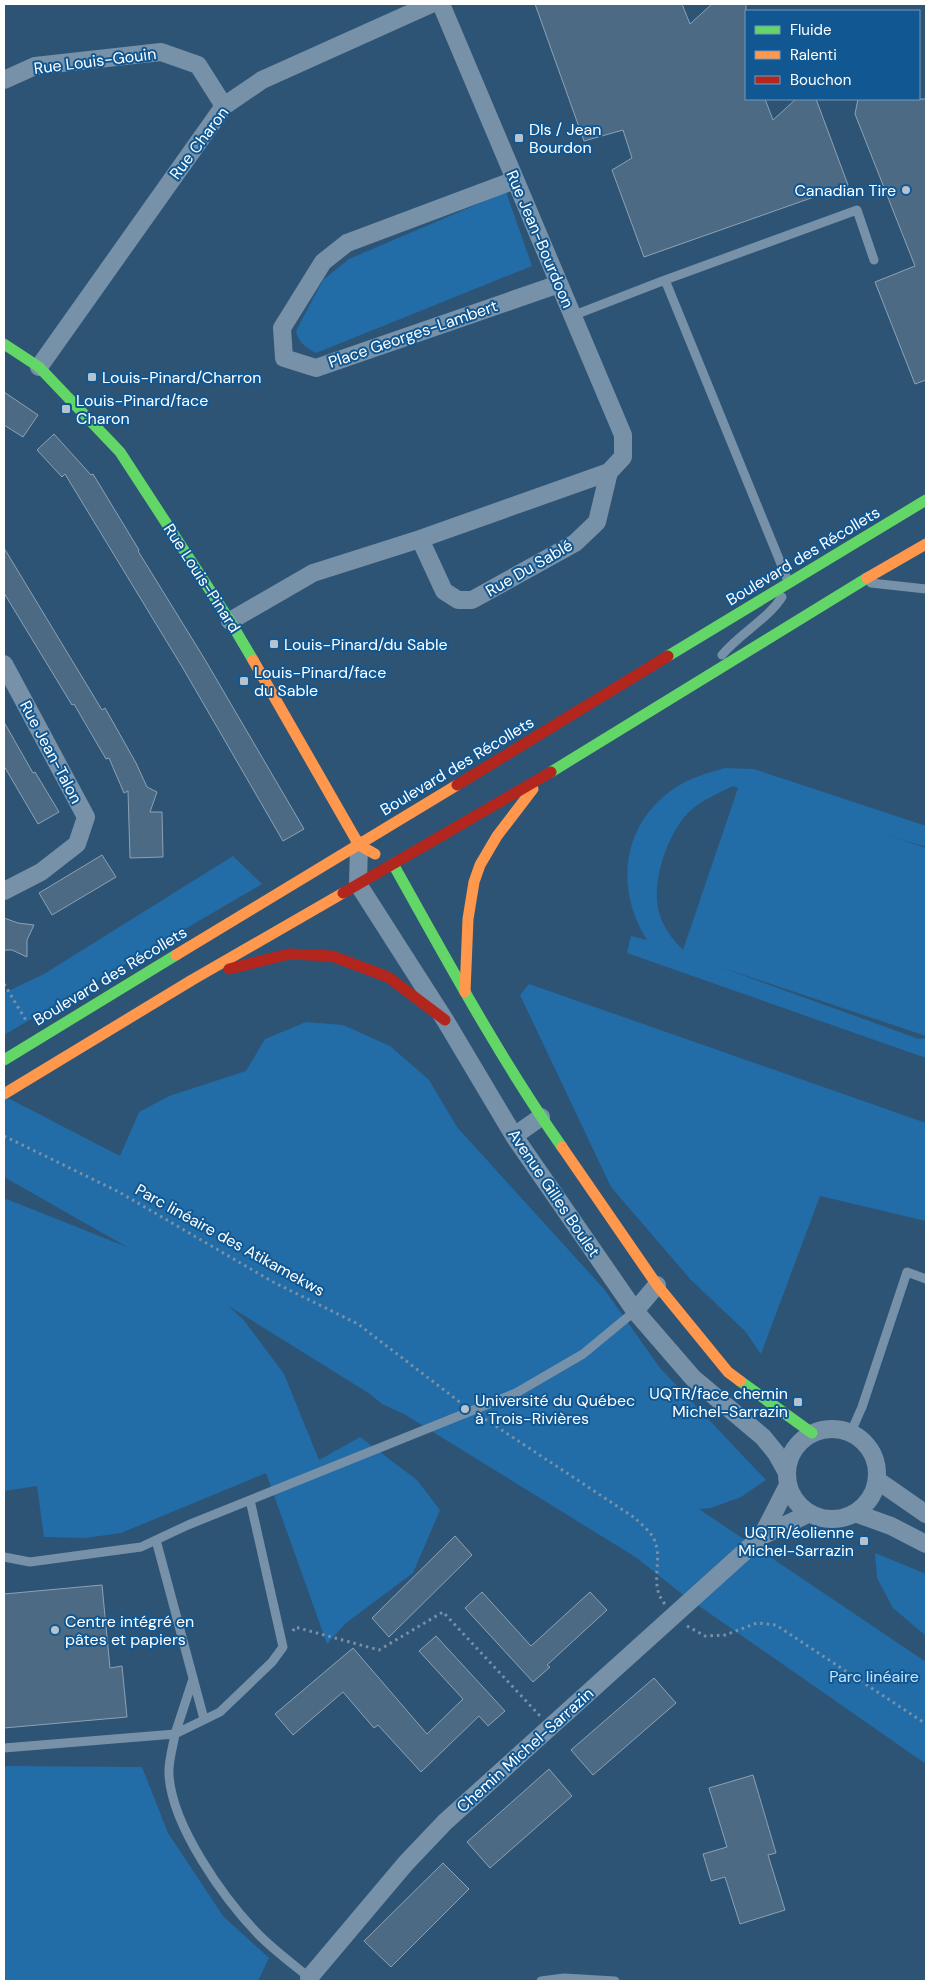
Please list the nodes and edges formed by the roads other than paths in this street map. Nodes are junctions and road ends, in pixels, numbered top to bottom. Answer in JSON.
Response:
{"nodes":[{"id":1,"x":431,"y":4,"type":"edge"},
{"id":2,"x":441,"y":4,"type":"edge"},
{"id":3,"x":4,"y":80,"type":"edge"},
{"id":4,"x":224,"y":106,"type":"junction"},
{"id":5,"x":515,"y":180,"type":"junction"},
{"id":6,"x":874,"y":260,"type":"dead end"},
{"id":7,"x":665,"y":280,"type":"junction"},
{"id":8,"x":559,"y":284,"type":"junction"},
{"id":9,"x":572,"y":316,"type":"junction"},
{"id":10,"x":4,"y":344,"type":"edge"},
{"id":11,"x":39,"y":367,"type":"junction"},
{"id":12,"x":609,"y":472,"type":"junction"},
{"id":13,"x":926,"y":500,"type":"edge"},
{"id":14,"x":420,"y":539,"type":"junction"},
{"id":15,"x":926,"y":544,"type":"edge"},
{"id":16,"x":859,"y":582,"type":"junction"},
{"id":17,"x":789,"y":584,"type":"junction"},
{"id":18,"x":926,"y":589,"type":"edge"},
{"id":19,"x":230,"y":621,"type":"junction"},
{"id":20,"x":4,"y":664,"type":"edge"},
{"id":21,"x":705,"y":677,"type":"junction"},
{"id":22,"x":550,"y":773,"type":"junction"},
{"id":23,"x":359,"y":845,"type":"junction"},
{"id":24,"x":393,"y":864,"type":"junction"},
{"id":25,"x":358,"y":884,"type":"junction"},
{"id":26,"x":4,"y":891,"type":"edge"},
{"id":27,"x":192,"y":980,"type":"junction"},
{"id":28,"x":465,"y":993,"type":"junction"},
{"id":29,"x":446,"y":1020,"type":"junction"},
{"id":30,"x":4,"y":1060,"type":"edge"},
{"id":31,"x":4,"y":1094,"type":"edge"},
{"id":32,"x":541,"y":1117,"type":"junction"},
{"id":33,"x":514,"y":1136,"type":"junction"},
{"id":34,"x":926,"y":1279,"type":"edge"},
{"id":35,"x":657,"y":1286,"type":"junction"},
{"id":36,"x":635,"y":1311,"type":"junction"},
{"id":37,"x":851,"y":1432,"type":"junction"},
{"id":38,"x":812,"y":1433,"type":"junction"},
{"id":39,"x":787,"y":1478,"type":"junction"},
{"id":40,"x":877,"y":1480,"type":"junction"},
{"id":41,"x":250,"y":1500,"type":"junction"},
{"id":42,"x":810,"y":1513,"type":"junction"},
{"id":43,"x":855,"y":1513,"type":"junction"},
{"id":44,"x":926,"y":1514,"type":"edge"},
{"id":45,"x":762,"y":1536,"type":"junction"},
{"id":46,"x":156,"y":1540,"type":"junction"},
{"id":47,"x":926,"y":1544,"type":"edge"},
{"id":48,"x":4,"y":1557,"type":"edge"},
{"id":49,"x":193,"y":1679,"type":"junction"},
{"id":50,"x":204,"y":1719,"type":"junction"},
{"id":51,"x":175,"y":1734,"type":"junction"},
{"id":52,"x":4,"y":1748,"type":"edge"},
{"id":53,"x":311,"y":1980,"type":"edge"},
{"id":54,"x":541,"y":1981,"type":"edge"},
{"id":55,"x":615,"y":1981,"type":"edge"}],
"edges":[{"from":1,"to":4,"type":"street","name":"Rue Charon"},
{"from":2,"to":5,"type":"street","name":"Rue Jean-Bourdoon"},
{"from":3,"to":4,"type":"street","name":"Rue Louis-Gouin"},
{"from":4,"to":11,"type":"street","name":"Rue Charon"},
{"from":5,"to":8,"type":"street","name":"Rue Jean-Bourdoon"},
{"from":5,"to":8,"type":"street","name":"Place Georges-Lambert"},
{"from":6,"to":7,"type":"lane"},
{"from":7,"to":9,"type":"lane"},
{"from":7,"to":17,"type":"lane"},
{"from":8,"to":9,"type":"street","name":"Rue Jean-Bourdoon"},
{"from":9,"to":12,"type":"street","name":"Rue Jean-Bourdoon"},
{"from":10,"to":11,"type":"main road","name":"Rue Louis-Pinard"},
{"from":11,"to":19,"type":"main road","name":"Rue Louis-Pinard"},
{"from":12,"to":14,"type":"street"},
{"from":12,"to":14,"type":"street","name":"Rue Du Sablé"},
{"from":13,"to":17,"type":"main road","name":"Boulevard des Récollets"},
{"from":14,"to":19,"type":"street"},
{"from":15,"to":16,"type":"main road"},
{"from":16,"to":18,"type":"lane"},
{"from":16,"to":21,"type":"main road"},
{"from":17,"to":21,"type":"lane"},
{"from":17,"to":23,"type":"main road","name":"Boulevard des Récollets"},
{"from":19,"to":23,"type":"main road","name":"Rue Louis-Pinard"},
{"from":20,"to":26,"type":"street","name":"Rue Jean-Talon"},
{"from":21,"to":22,"type":"main road"},
{"from":22,"to":24,"type":"main road"},
{"from":22,"to":28,"type":"main road"},
{"from":23,"to":24,"type":"main road"},
{"from":23,"to":25,"type":"street"},
{"from":23,"to":30,"type":"main road","name":"Boulevard des Récollets"},
{"from":24,"to":25,"type":"main road"},
{"from":24,"to":28,"type":"main road","name":"Avenue Gilles Boulet"},
{"from":25,"to":27,"type":"main road"},
{"from":25,"to":29,"type":"street","name":"Avenue Gilles Boulet"},
{"from":27,"to":29,"type":"main road"},
{"from":27,"to":31,"type":"main road"},
{"from":28,"to":32,"type":"main road","name":"Avenue Gilles Boulet"},
{"from":29,"to":33,"type":"street","name":"Avenue Gilles Boulet"},
{"from":32,"to":33,"type":"street"},
{"from":32,"to":35,"type":"main road","name":"Avenue Gilles Boulet"},
{"from":33,"to":36,"type":"street","name":"Avenue Gilles Boulet"},
{"from":34,"to":37,"type":"lane"},
{"from":35,"to":36,"type":"street"},
{"from":35,"to":38,"type":"main road","name":"Avenue Gilles Boulet"},
{"from":36,"to":39,"type":"street","name":"Avenue Gilles Boulet"},
{"from":36,"to":41,"type":"lane"},
{"from":37,"to":38,"type":"street"},
{"from":37,"to":40,"type":"street"},
{"from":38,"to":39,"type":"street"},
{"from":39,"to":42,"type":"street","name":"Avenue Gilles Boulet"},
{"from":39,"to":45,"type":"street","name":"Chemin Michel-Sarrazin"},
{"from":40,"to":43,"type":"street"},
{"from":40,"to":44,"type":"street"},
{"from":41,"to":46,"type":"lane"},
{"from":41,"to":50,"type":"lane"},
{"from":42,"to":43,"type":"street"},
{"from":42,"to":45,"type":"street","name":"Chemin Michel-Sarrazin"},
{"from":43,"to":47,"type":"street"},
{"from":45,"to":53,"type":"street","name":"Chemin Michel-Sarrazin"},
{"from":46,"to":48,"type":"lane"},
{"from":46,"to":49,"type":"lane"},
{"from":49,"to":50,"type":"lane"},
{"from":49,"to":51,"type":"lane"},
{"from":50,"to":51,"type":"lane"},
{"from":51,"to":52,"type":"lane"},
{"from":51,"to":53,"type":"lane"},
{"from":54,"to":55,"type":"lane"}]}
